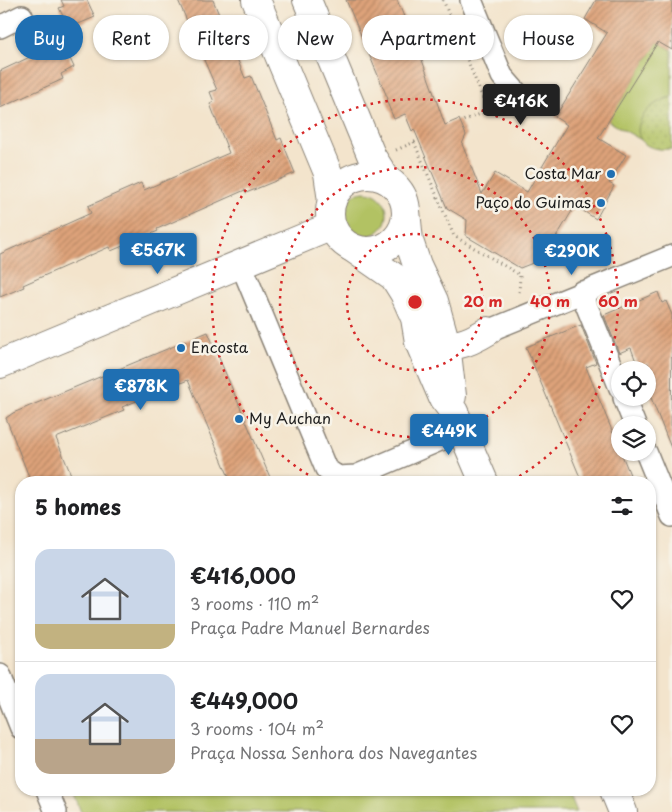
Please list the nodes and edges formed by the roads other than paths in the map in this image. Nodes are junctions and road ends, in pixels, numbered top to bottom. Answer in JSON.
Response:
{"nodes":[{"id":1,"x":256,"y":0,"type":"edge"},
{"id":2,"x":307,"y":0,"type":"edge"},
{"id":3,"x":471,"y":0,"type":"edge"},
{"id":4,"x":15,"y":20,"type":"edge"},
{"id":5,"x":0,"y":27,"type":"edge"},
{"id":6,"x":522,"y":100,"type":"dead end"},
{"id":7,"x":386,"y":179,"type":"junction"},
{"id":8,"x":406,"y":211,"type":"junction"},
{"id":9,"x":332,"y":214,"type":"junction"},
{"id":10,"x":351,"y":247,"type":"junction"},
{"id":11,"x":672,"y":256,"type":"edge"},
{"id":12,"x":241,"y":264,"type":"junction"},
{"id":13,"x":581,"y":292,"type":"junction"},
{"id":14,"x":424,"y":310,"type":"junction"},
{"id":15,"x":488,"y":331,"type":"junction"},
{"id":16,"x":446,"y":344,"type":"junction"},
{"id":17,"x":0,"y":364,"type":"edge"},
{"id":18,"x":611,"y":366,"type":"edge"},
{"id":19,"x":457,"y":421,"type":"junction"},
{"id":20,"x":650,"y":461,"type":"edge"},
{"id":21,"x":336,"y":476,"type":"edge"},
{"id":22,"x":356,"y":476,"type":"edge"},
{"id":23,"x":481,"y":476,"type":"edge"},
{"id":24,"x":656,"y":476,"type":"edge"},
{"id":25,"x":656,"y":477,"type":"edge"},
{"id":26,"x":672,"y":516,"type":"edge"},
{"id":27,"x":0,"y":675,"type":"edge"},
{"id":28,"x":15,"y":713,"type":"edge"},
{"id":29,"x":49,"y":796,"type":"edge"},
{"id":30,"x":616,"y":796,"type":"edge"},
{"id":31,"x":56,"y":812,"type":"edge"},
{"id":32,"x":623,"y":812,"type":"edge"}],
"edges":[{"from":1,"to":9,"type":"main road"},
{"from":2,"to":7,"type":"main road"},
{"from":3,"to":6,"type":"street"},
{"from":4,"to":5,"type":"street"},
{"from":7,"to":8,"type":"main road"},
{"from":7,"to":9,"type":"main road"},
{"from":8,"to":10,"type":"main road"},
{"from":8,"to":14,"type":"main road"},
{"from":9,"to":10,"type":"main road"},
{"from":9,"to":12,"type":"main road"},
{"from":10,"to":14,"type":"main road"},
{"from":11,"to":13,"type":"street"},
{"from":12,"to":17,"type":"main road"},
{"from":12,"to":21,"type":"street"},
{"from":13,"to":15,"type":"street"},
{"from":13,"to":18,"type":"street"},
{"from":14,"to":15,"type":"main road"},
{"from":14,"to":16,"type":"main road"},
{"from":14,"to":19,"type":"main road"},
{"from":15,"to":16,"type":"main road"},
{"from":16,"to":19,"type":"main road"},
{"from":19,"to":22,"type":"street"},
{"from":19,"to":23,"type":"main road"},
{"from":20,"to":24,"type":"street"},
{"from":25,"to":26,"type":"street"},
{"from":27,"to":28,"type":"street"},
{"from":29,"to":31,"type":"street"},
{"from":30,"to":32,"type":"main road"}]}
